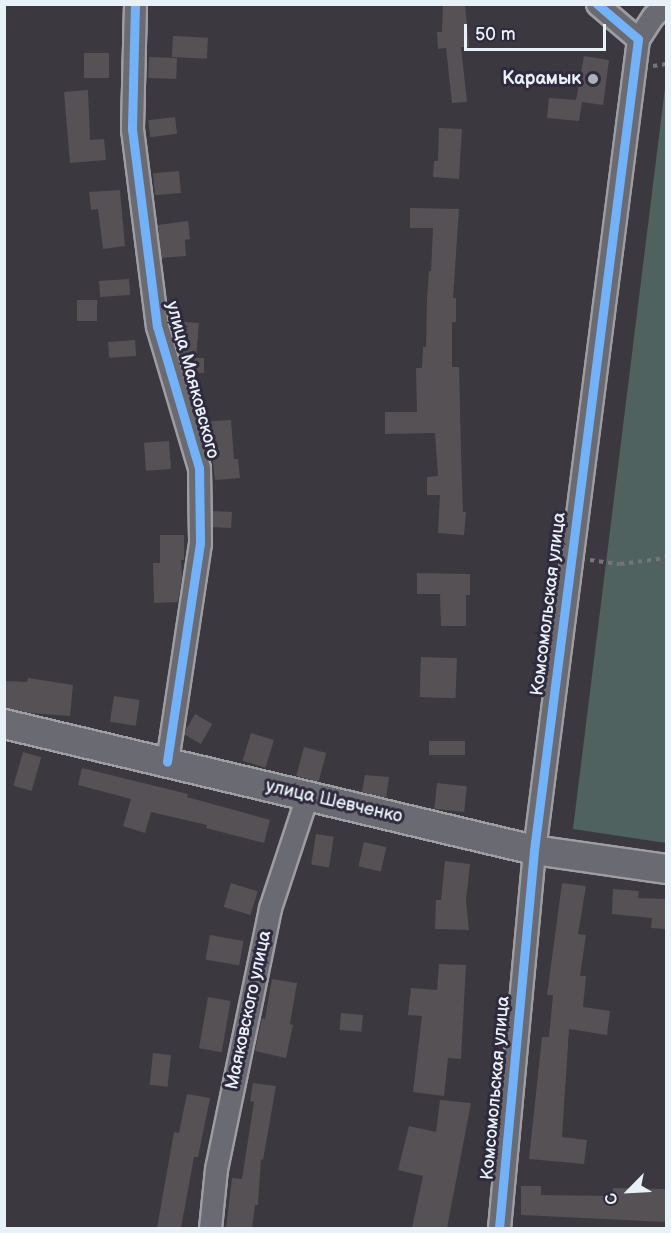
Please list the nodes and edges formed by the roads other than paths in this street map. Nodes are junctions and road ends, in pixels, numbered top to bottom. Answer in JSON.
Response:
{"nodes":[{"id":1,"x":135,"y":4,"type":"edge"},
{"id":2,"x":597,"y":4,"type":"edge"},
{"id":3,"x":666,"y":4,"type":"edge"},
{"id":4,"x":638,"y":39,"type":"junction"},
{"id":5,"x":4,"y":724,"type":"edge"},
{"id":6,"x":167,"y":762,"type":"junction"},
{"id":7,"x":307,"y":796,"type":"junction"},
{"id":8,"x":534,"y":850,"type":"junction"},
{"id":9,"x":666,"y":869,"type":"edge"},
{"id":10,"x":210,"y":1228,"type":"edge"},
{"id":11,"x":499,"y":1228,"type":"edge"}],
"edges":[{"from":1,"to":6,"type":"street","name":"улица Маяковского"},
{"from":2,"to":4,"type":"street"},
{"from":3,"to":4,"type":"street"},
{"from":4,"to":8,"type":"street","name":"Комсомольская улица"},
{"from":5,"to":6,"type":"street","name":"улица Шевченко"},
{"from":6,"to":7,"type":"street","name":"улица Шевченко"},
{"from":7,"to":8,"type":"street","name":"улица Шевченко"},
{"from":7,"to":10,"type":"street","name":"Маяковского улица"},
{"from":8,"to":9,"type":"street","name":"улица Шевченко"},
{"from":8,"to":11,"type":"street","name":"Комсомольская улица"}]}
